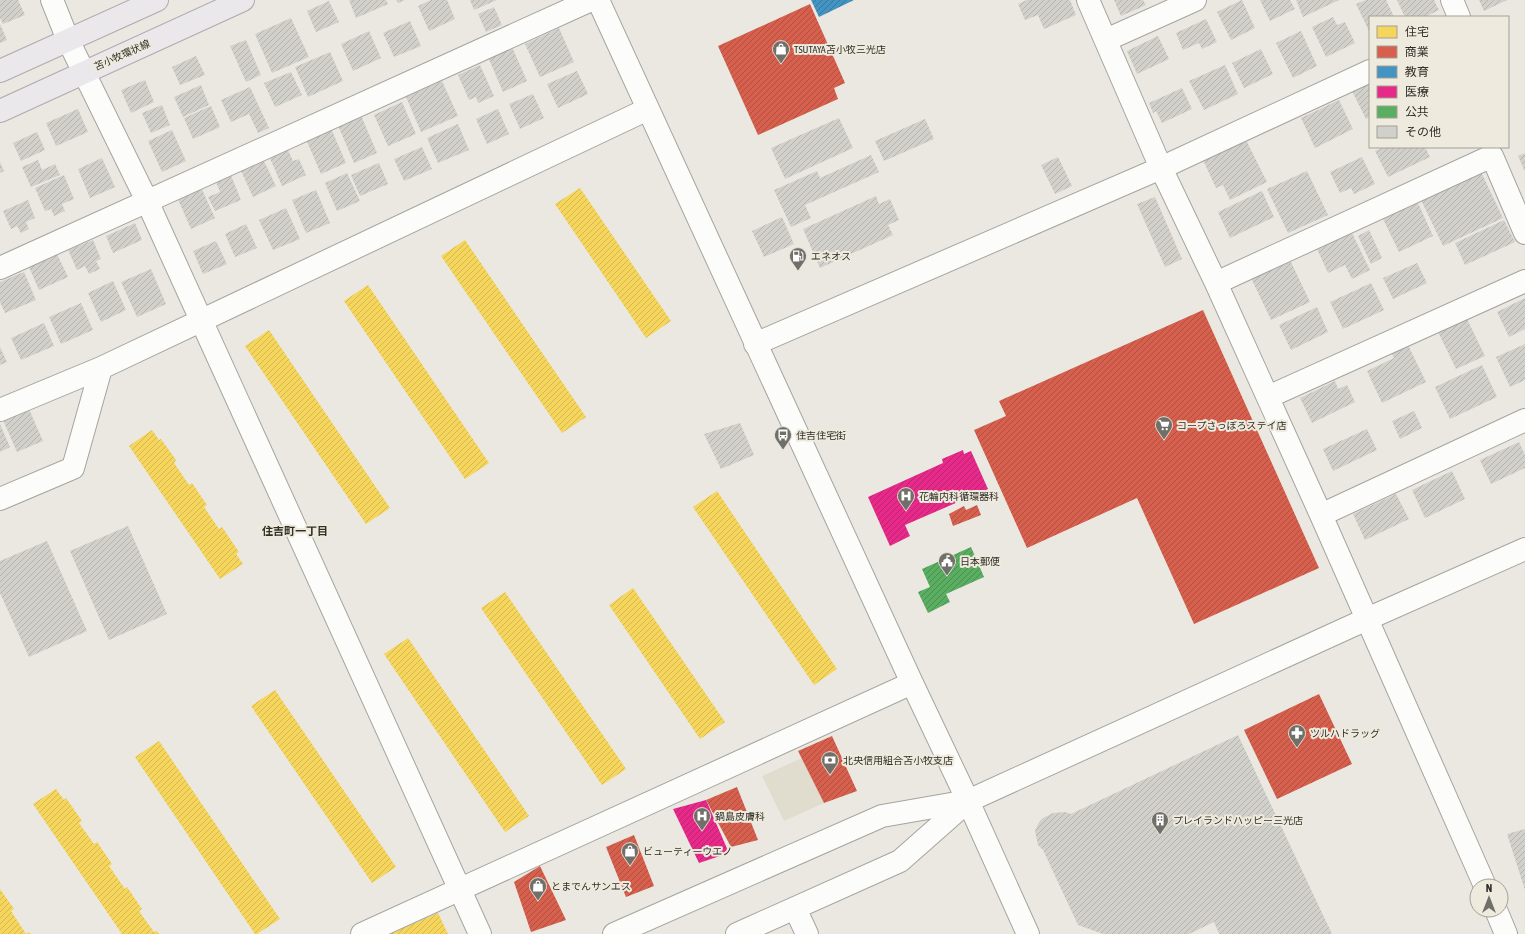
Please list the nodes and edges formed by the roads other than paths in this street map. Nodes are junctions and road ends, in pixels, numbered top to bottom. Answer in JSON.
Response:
{"nodes":[{"id":1,"x":52,"y":0,"type":"edge"},
{"id":2,"x":157,"y":0,"type":"edge"},
{"id":3,"x":243,"y":0,"type":"edge"},
{"id":4,"x":591,"y":0,"type":"edge"},
{"id":5,"x":598,"y":0,"type":"edge"},
{"id":6,"x":1088,"y":0,"type":"edge"},
{"id":7,"x":1195,"y":0,"type":"edge"},
{"id":8,"x":1452,"y":0,"type":"edge"},
{"id":9,"x":1459,"y":16,"type":"edge"},
{"id":10,"x":68,"y":40,"type":"junction"},
{"id":11,"x":1106,"y":40,"type":"junction"},
{"id":12,"x":0,"y":71,"type":"edge"},
{"id":13,"x":1369,"y":71,"type":"edge"},
{"id":14,"x":85,"y":72,"type":"junction"},
{"id":15,"x":648,"y":110,"type":"junction"},
{"id":16,"x":0,"y":111,"type":"edge"},
{"id":17,"x":1161,"y":168,"type":"junction"},
{"id":18,"x":148,"y":201,"type":"junction"},
{"id":19,"x":1525,"y":233,"type":"edge"},
{"id":20,"x":0,"y":268,"type":"edge"},
{"id":21,"x":1525,"y":281,"type":"edge"},
{"id":22,"x":1216,"y":283,"type":"junction"},
{"id":23,"x":201,"y":321,"type":"junction"},
{"id":24,"x":755,"y":344,"type":"junction"},
{"id":25,"x":101,"y":368,"type":"junction"},
{"id":26,"x":1268,"y":397,"type":"junction"},
{"id":27,"x":0,"y":410,"type":"edge"},
{"id":28,"x":1525,"y":420,"type":"edge"},
{"id":29,"x":0,"y":499,"type":"edge"},
{"id":30,"x":1321,"y":515,"type":"junction"},
{"id":31,"x":1525,"y":549,"type":"edge"},
{"id":32,"x":1367,"y":619,"type":"junction"},
{"id":33,"x":912,"y":684,"type":"junction"},
{"id":34,"x":968,"y":801,"type":"junction"},
{"id":35,"x":1481,"y":878,"type":"edge"},
{"id":36,"x":460,"y":888,"type":"junction"},
{"id":37,"x":795,"y":908,"type":"junction"},
{"id":38,"x":1499,"y":918,"type":"edge"},
{"id":39,"x":625,"y":932,"type":"edge"},
{"id":40,"x":362,"y":934,"type":"edge"},
{"id":41,"x":480,"y":934,"type":"edge"},
{"id":42,"x":738,"y":934,"type":"edge"},
{"id":43,"x":807,"y":934,"type":"edge"},
{"id":44,"x":1028,"y":934,"type":"edge"},
{"id":45,"x":1506,"y":934,"type":"edge"}],
"edges":[{"from":1,"to":10,"type":"street"},
{"from":2,"to":10,"type":"main road"},
{"from":3,"to":14,"type":"main road","name":"苫小牧環状線"},
{"from":4,"to":18,"type":"street"},
{"from":5,"to":15,"type":"street"},
{"from":6,"to":11,"type":"street"},
{"from":7,"to":11,"type":"street"},
{"from":8,"to":9,"type":"street"},
{"from":10,"to":12,"type":"main road"},
{"from":10,"to":14,"type":"street"},
{"from":11,"to":17,"type":"street"},
{"from":13,"to":17,"type":"street"},
{"from":14,"to":16,"type":"main road","name":"苫小牧環状線"},
{"from":14,"to":18,"type":"street"},
{"from":15,"to":23,"type":"street"},
{"from":15,"to":24,"type":"street"},
{"from":17,"to":22,"type":"street"},
{"from":17,"to":24,"type":"street"},
{"from":18,"to":20,"type":"street"},
{"from":18,"to":23,"type":"street"},
{"from":19,"to":22,"type":"street"},
{"from":21,"to":26,"type":"street"},
{"from":22,"to":26,"type":"street"},
{"from":23,"to":25,"type":"street"},
{"from":23,"to":36,"type":"street"},
{"from":24,"to":33,"type":"street"},
{"from":25,"to":27,"type":"street"},
{"from":25,"to":29,"type":"street"},
{"from":26,"to":30,"type":"street"},
{"from":28,"to":30,"type":"street"},
{"from":30,"to":32,"type":"street"},
{"from":31,"to":32,"type":"street"},
{"from":32,"to":34,"type":"street"},
{"from":32,"to":35,"type":"street"},
{"from":33,"to":34,"type":"street"},
{"from":33,"to":36,"type":"street"},
{"from":34,"to":37,"type":"street"},
{"from":34,"to":39,"type":"street"},
{"from":34,"to":44,"type":"street"},
{"from":36,"to":40,"type":"street"},
{"from":36,"to":41,"type":"street"},
{"from":37,"to":42,"type":"street"},
{"from":37,"to":43,"type":"street"},
{"from":38,"to":45,"type":"street"}]}
